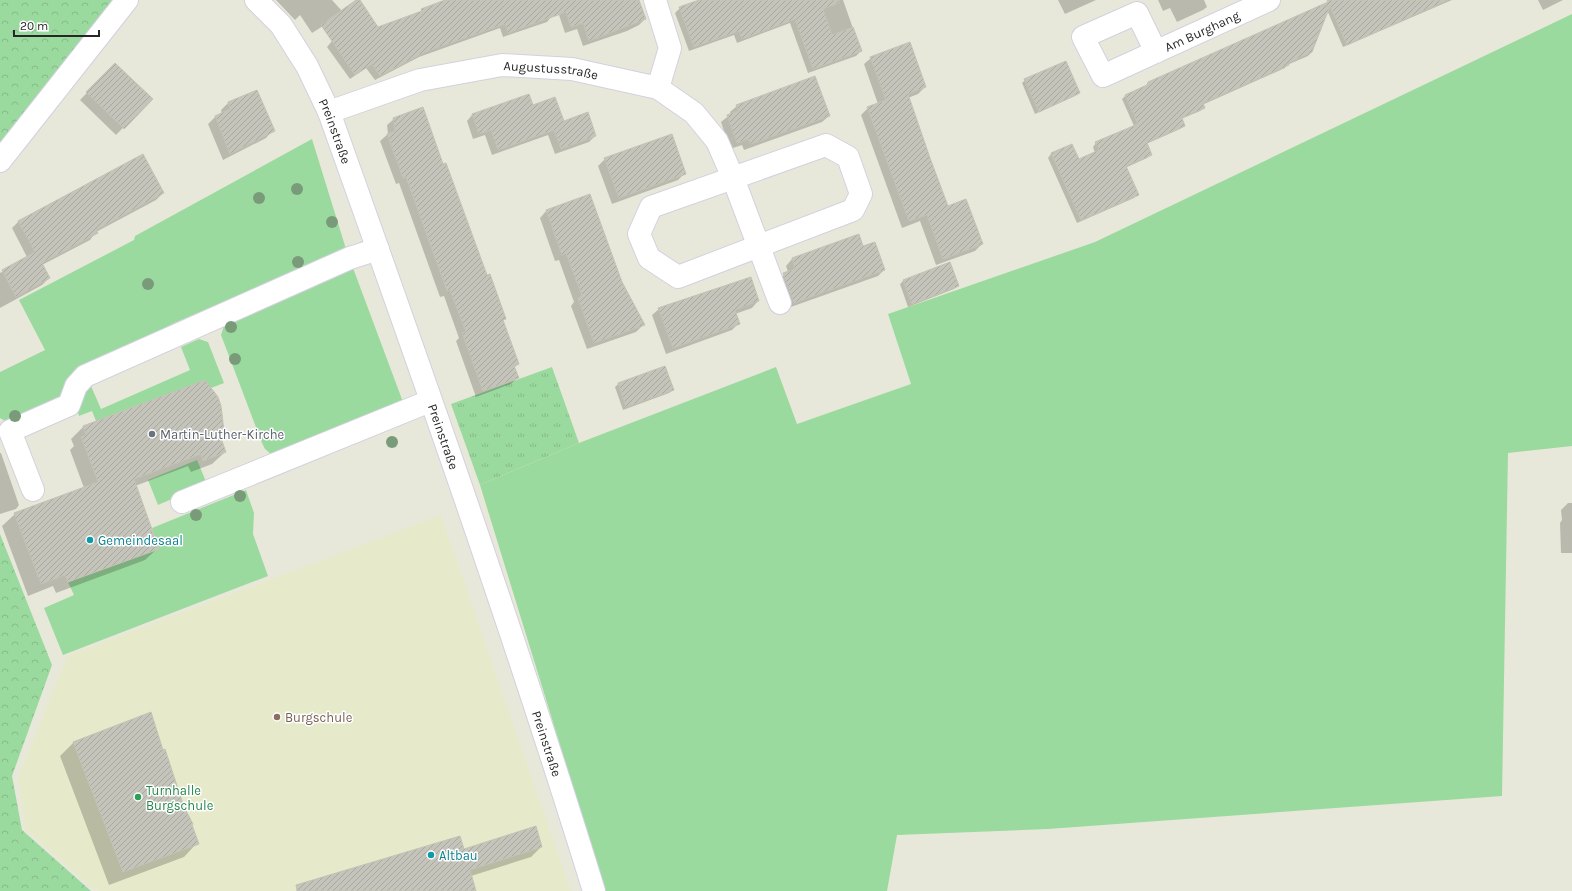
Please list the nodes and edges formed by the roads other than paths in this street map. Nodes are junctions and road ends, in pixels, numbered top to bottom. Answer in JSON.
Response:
{"nodes":[{"id":1,"x":127,"y":0,"type":"edge"},
{"id":2,"x":256,"y":0,"type":"edge"},
{"id":3,"x":655,"y":0,"type":"edge"},
{"id":4,"x":1269,"y":0,"type":"edge"},
{"id":5,"x":1156,"y":52,"type":"dead end"},
{"id":6,"x":658,"y":88,"type":"junction"},
{"id":7,"x":330,"y":112,"type":"junction"},
{"id":8,"x":0,"y":161,"type":"edge"},
{"id":9,"x":733,"y":178,"type":"junction"},
{"id":10,"x":759,"y":246,"type":"junction"},
{"id":11,"x":378,"y":249,"type":"junction"},
{"id":12,"x":780,"y":303,"type":"dead end"},
{"id":13,"x":430,"y":401,"type":"junction"},
{"id":14,"x":33,"y":490,"type":"dead end"},
{"id":15,"x":182,"y":502,"type":"dead end"},
{"id":16,"x":594,"y":891,"type":"edge"}],
"edges":[{"from":1,"to":8,"type":"street"},
{"from":2,"to":7,"type":"street","name":"Preinstraße"},
{"from":3,"to":6,"type":"street"},
{"from":4,"to":5,"type":"street","name":"Am Burghang"},
{"from":6,"to":7,"type":"street","name":"Augustusstraße"},
{"from":6,"to":9,"type":"street","name":"Augustusstraße"},
{"from":7,"to":11,"type":"street","name":"Preinstraße"},
{"from":9,"to":10,"type":"street","name":"Augustusstraße"},
{"from":9,"to":10,"type":"street"},
{"from":9,"to":10,"type":"street"},
{"from":10,"to":12,"type":"street","name":"Augustusstraße"},
{"from":11,"to":13,"type":"street","name":"Preinstraße"},
{"from":11,"to":14,"type":"street"},
{"from":13,"to":15,"type":"street"},
{"from":13,"to":16,"type":"street","name":"Preinstraße"}]}
